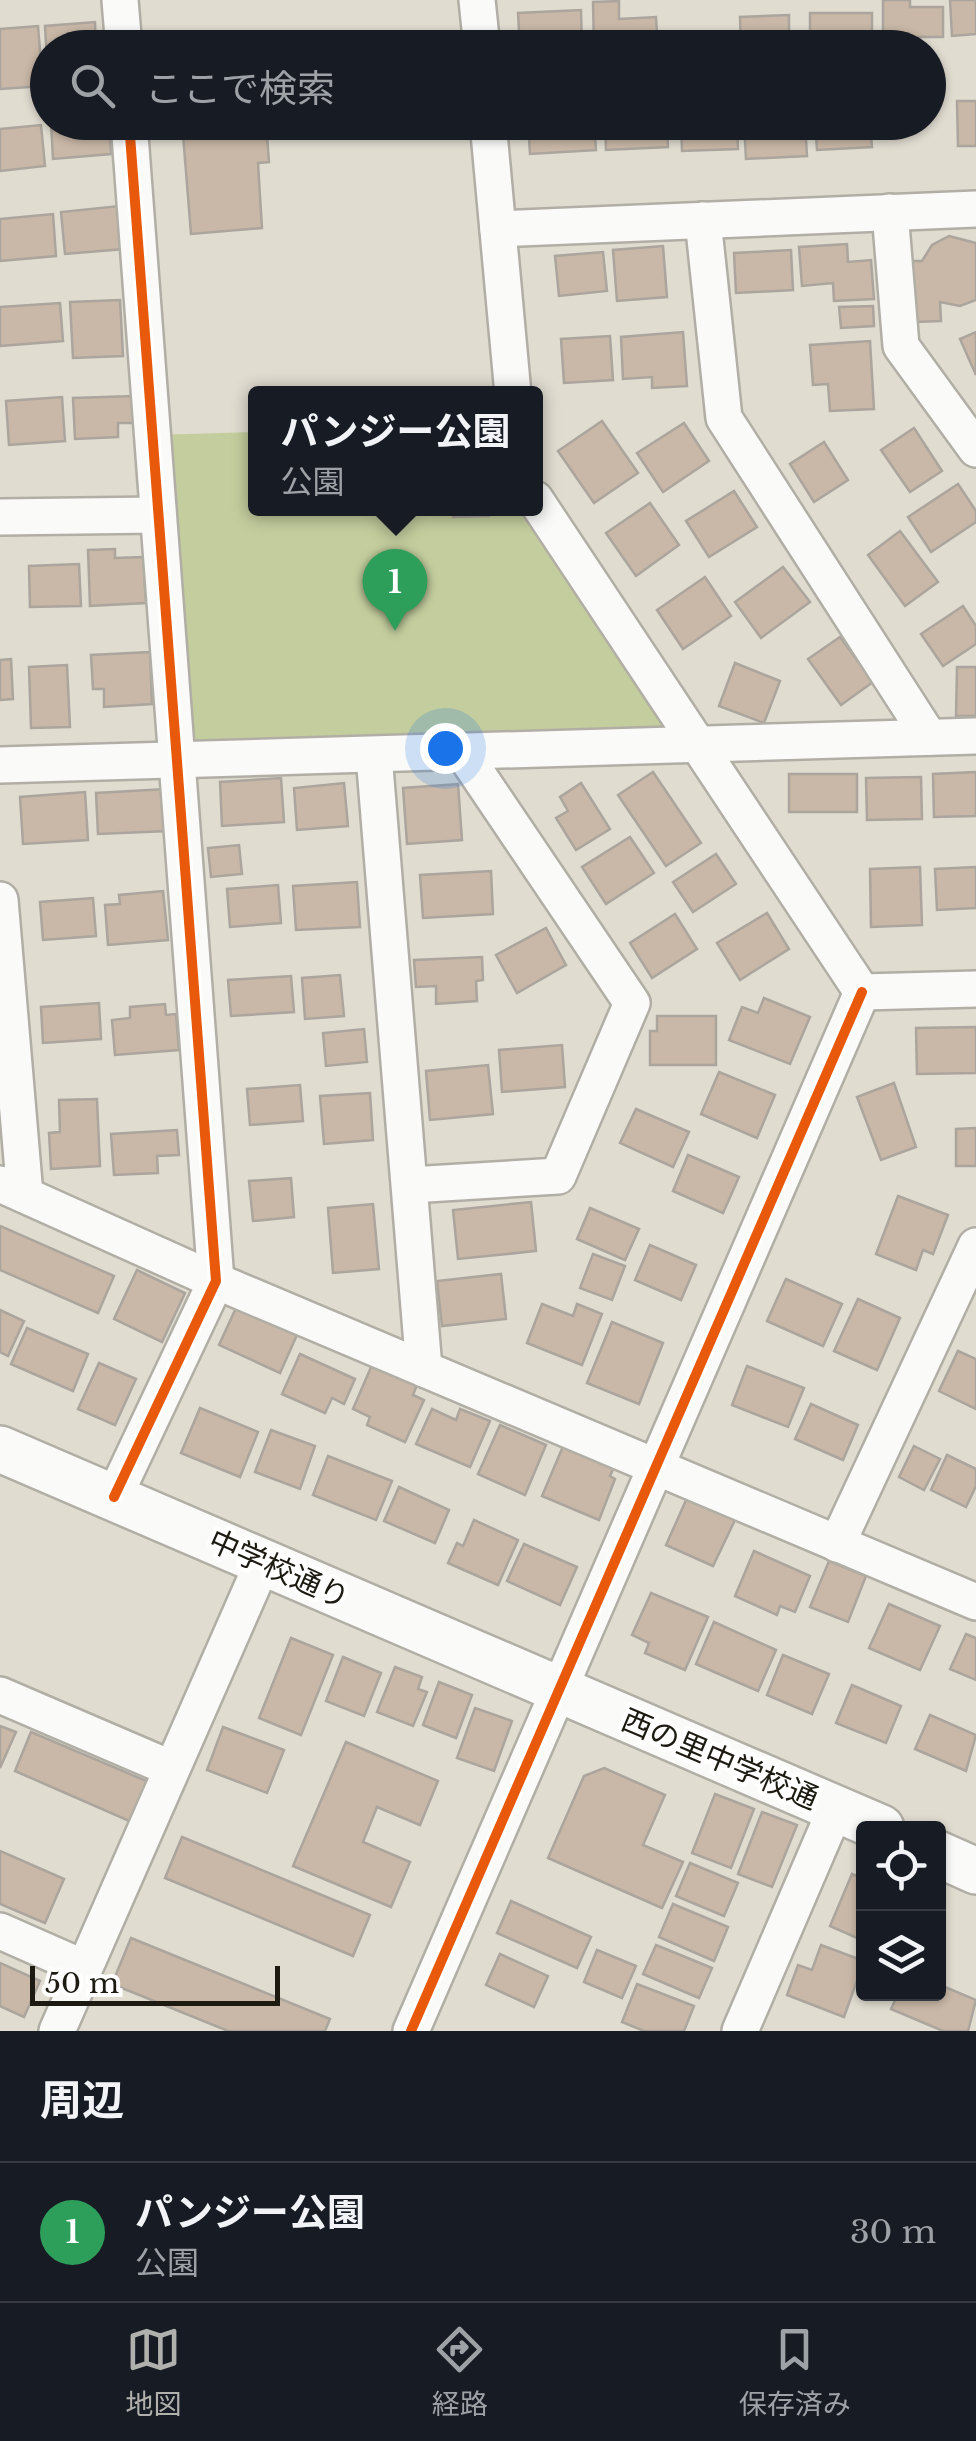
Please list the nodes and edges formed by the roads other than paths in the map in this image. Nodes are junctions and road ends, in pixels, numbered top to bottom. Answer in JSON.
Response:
{"nodes":[{"id":1,"x":120,"y":0,"type":"edge"},
{"id":2,"x":477,"y":0,"type":"edge"},
{"id":3,"x":122,"y":30,"type":"edge"},
{"id":4,"x":480,"y":30,"type":"edge"},
{"id":5,"x":130,"y":140,"type":"edge"},
{"id":6,"x":490,"y":140,"type":"edge"},
{"id":7,"x":976,"y":209,"type":"edge"},
{"id":8,"x":890,"y":212,"type":"junction"},
{"id":9,"x":702,"y":220,"type":"junction"},
{"id":10,"x":498,"y":229,"type":"junction"},
{"id":11,"x":512,"y":386,"type":"edge"},
{"id":12,"x":976,"y":449,"type":"edge"},
{"id":13,"x":543,"y":511,"type":"edge"},
{"id":14,"x":158,"y":514,"type":"junction"},
{"id":15,"x":0,"y":516,"type":"edge"},
{"id":16,"x":976,"y":736,"type":"edge"},
{"id":17,"x":929,"y":737,"type":"junction"},
{"id":18,"x":698,"y":747,"type":"junction"},
{"id":19,"x":464,"y":754,"type":"junction"},
{"id":20,"x":374,"y":755,"type":"junction"},
{"id":21,"x":178,"y":762,"type":"junction"},
{"id":22,"x":0,"y":765,"type":"edge"},
{"id":23,"x":0,"y":900,"type":"edge"},
{"id":24,"x":976,"y":988,"type":"edge"},
{"id":25,"x":862,"y":992,"type":"junction"},
{"id":26,"x":410,"y":1185,"type":"junction"},
{"id":27,"x":12,"y":1190,"type":"edge"},
{"id":28,"x":976,"y":1246,"type":"edge"},
{"id":29,"x":216,"y":1281,"type":"junction"},
{"id":30,"x":424,"y":1369,"type":"junction"},
{"id":31,"x":0,"y":1449,"type":"edge"},
{"id":32,"x":654,"y":1466,"type":"junction"},
{"id":33,"x":114,"y":1497,"type":"junction"},
{"id":34,"x":837,"y":1544,"type":"junction"},
{"id":35,"x":263,"y":1562,"type":"junction"},
{"id":36,"x":976,"y":1602,"type":"edge"},
{"id":37,"x":558,"y":1690,"type":"junction"},
{"id":38,"x":0,"y":1696,"type":"edge"},
{"id":39,"x":170,"y":1768,"type":"junction"},
{"id":40,"x":836,"y":1808,"type":"junction"},
{"id":41,"x":865,"y":1821,"type":"edge"},
{"id":42,"x":946,"y":1858,"type":"edge"},
{"id":43,"x":976,"y":1871,"type":"edge"},
{"id":44,"x":0,"y":1932,"type":"edge"},
{"id":45,"x":84,"y":1968,"type":"junction"},
{"id":46,"x":57,"y":2031,"type":"edge"},
{"id":47,"x":412,"y":2031,"type":"edge"},
{"id":48,"x":740,"y":2031,"type":"edge"}],
"edges":[{"from":1,"to":3,"type":"street"},
{"from":2,"to":4,"type":"street"},
{"from":5,"to":14,"type":"street"},
{"from":6,"to":10,"type":"street"},
{"from":7,"to":8,"type":"street"},
{"from":8,"to":9,"type":"street"},
{"from":8,"to":12,"type":"street"},
{"from":9,"to":10,"type":"street"},
{"from":9,"to":17,"type":"street"},
{"from":10,"to":11,"type":"street"},
{"from":13,"to":18,"type":"street"},
{"from":14,"to":15,"type":"street"},
{"from":14,"to":21,"type":"street"},
{"from":16,"to":17,"type":"street"},
{"from":17,"to":18,"type":"street"},
{"from":18,"to":19,"type":"street"},
{"from":18,"to":25,"type":"street"},
{"from":19,"to":20,"type":"street"},
{"from":19,"to":26,"type":"street"},
{"from":20,"to":21,"type":"street"},
{"from":20,"to":26,"type":"street"},
{"from":21,"to":22,"type":"street"},
{"from":21,"to":29,"type":"street"},
{"from":23,"to":27,"type":"street"},
{"from":24,"to":25,"type":"street"},
{"from":25,"to":32,"type":"street"},
{"from":26,"to":30,"type":"street"},
{"from":27,"to":29,"type":"street"},
{"from":28,"to":34,"type":"street"},
{"from":29,"to":30,"type":"street"},
{"from":29,"to":33,"type":"street"},
{"from":30,"to":32,"type":"street"},
{"from":31,"to":33,"type":"street","name":"中学校通り"},
{"from":32,"to":34,"type":"street"},
{"from":32,"to":37,"type":"street"},
{"from":33,"to":35,"type":"street","name":"中学校通り"},
{"from":34,"to":36,"type":"street"},
{"from":35,"to":37,"type":"street","name":"中学校通り"},
{"from":35,"to":39,"type":"street"},
{"from":37,"to":40,"type":"street","name":"西の里中学校通"},
{"from":37,"to":47,"type":"street"},
{"from":38,"to":39,"type":"street"},
{"from":39,"to":45,"type":"street"},
{"from":40,"to":41,"type":"street","name":"西の里中学校通"},
{"from":40,"to":48,"type":"street"},
{"from":42,"to":43,"type":"street"},
{"from":44,"to":45,"type":"street"},
{"from":45,"to":46,"type":"street"}]}
